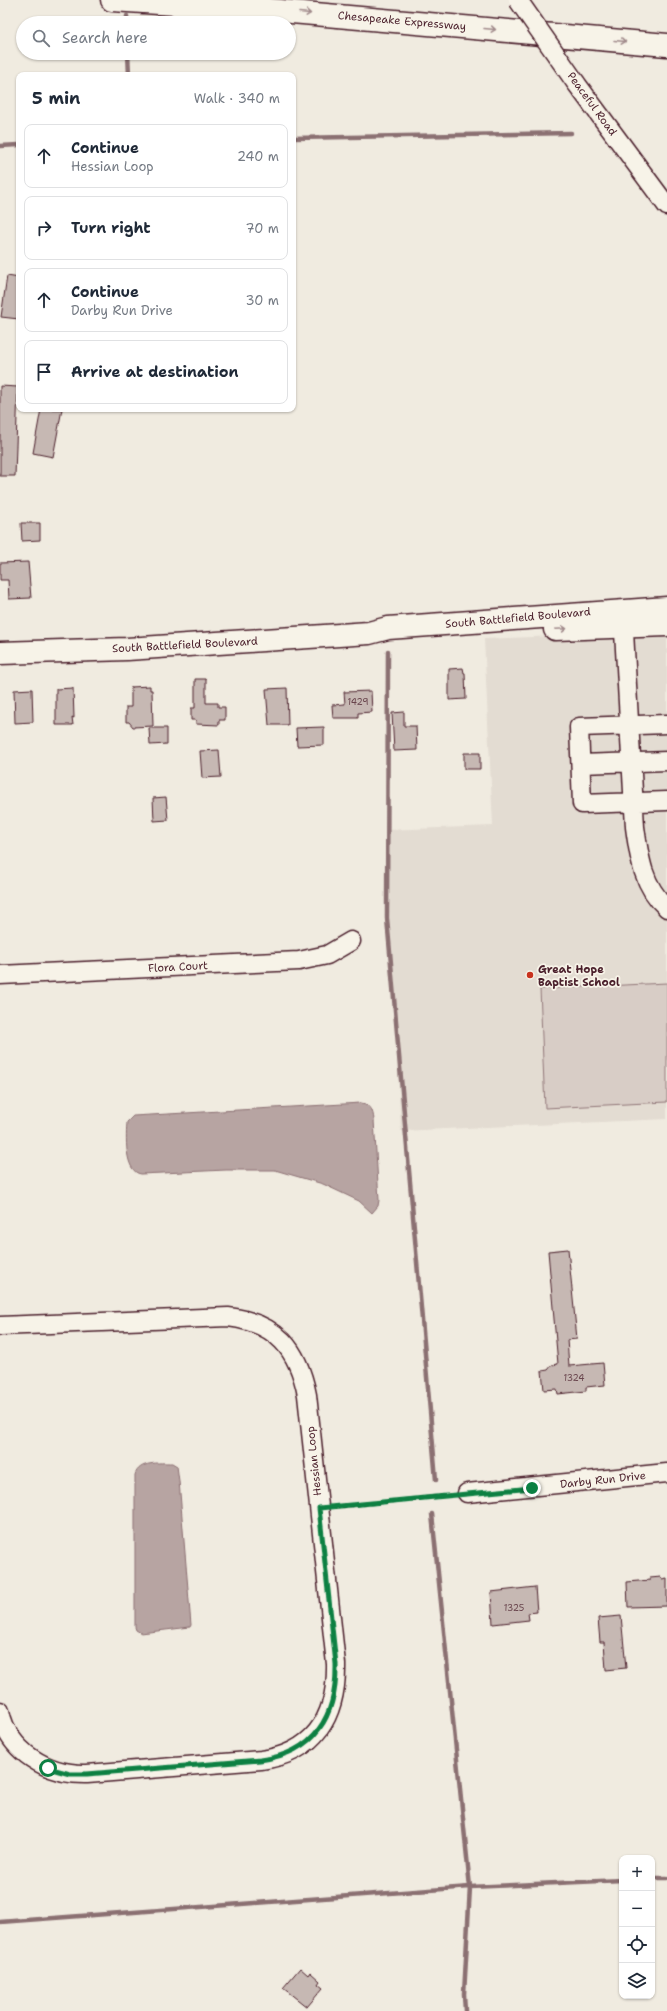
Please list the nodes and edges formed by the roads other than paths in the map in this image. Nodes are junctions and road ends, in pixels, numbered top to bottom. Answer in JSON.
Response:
{"nodes":[{"id":1,"x":112,"y":0,"type":"edge"},
{"id":2,"x":518,"y":0,"type":"edge"},
{"id":3,"x":667,"y":45,"type":"edge"},
{"id":4,"x":667,"y":206,"type":"edge"},
{"id":5,"x":667,"y":608,"type":"edge"},
{"id":6,"x":623,"y":618,"type":"junction"},
{"id":7,"x":667,"y":625,"type":"edge"},
{"id":8,"x":0,"y":653,"type":"edge"},
{"id":9,"x":667,"y":724,"type":"edge"},
{"id":10,"x":629,"y":725,"type":"junction"},
{"id":11,"x":667,"y":761,"type":"edge"},
{"id":12,"x":631,"y":763,"type":"junction"},
{"id":13,"x":580,"y":764,"type":"junction"},
{"id":14,"x":667,"y":801,"type":"edge"},
{"id":15,"x":633,"y":802,"type":"junction"},
{"id":16,"x":666,"y":906,"type":"edge"},
{"id":17,"x":351,"y":941,"type":"dead end"},
{"id":18,"x":0,"y":975,"type":"edge"},
{"id":19,"x":0,"y":1326,"type":"edge"},
{"id":20,"x":667,"y":1474,"type":"edge"},
{"id":21,"x":468,"y":1493,"type":"road end"},
{"id":22,"x":0,"y":1711,"type":"edge"}],
"edges":[{"from":1,"to":3,"type":"main road","name":"Chesapeake Expressway","one_way":true},
{"from":2,"to":4,"type":"street","name":"Peaceful Road","bridge":true},
{"from":5,"to":6,"type":"main road","name":"South Battlefield Boulevard"},
{"from":6,"to":7,"type":"main road","name":"South Battlefield Boulevard"},
{"from":6,"to":8,"type":"main road","name":"South Battlefield Boulevard"},
{"from":6,"to":10,"type":"street"},
{"from":9,"to":10,"type":"street"},
{"from":10,"to":12,"type":"street"},
{"from":10,"to":13,"type":"street"},
{"from":11,"to":12,"type":"street"},
{"from":12,"to":13,"type":"street"},
{"from":12,"to":15,"type":"street"},
{"from":13,"to":15,"type":"street"},
{"from":14,"to":15,"type":"street"},
{"from":15,"to":16,"type":"street"},
{"from":17,"to":18,"type":"street","name":"Flora Court"},
{"from":19,"to":22,"type":"street","name":"Hessian Loop"},
{"from":20,"to":21,"type":"street","name":"Darby Run Drive"}]}
